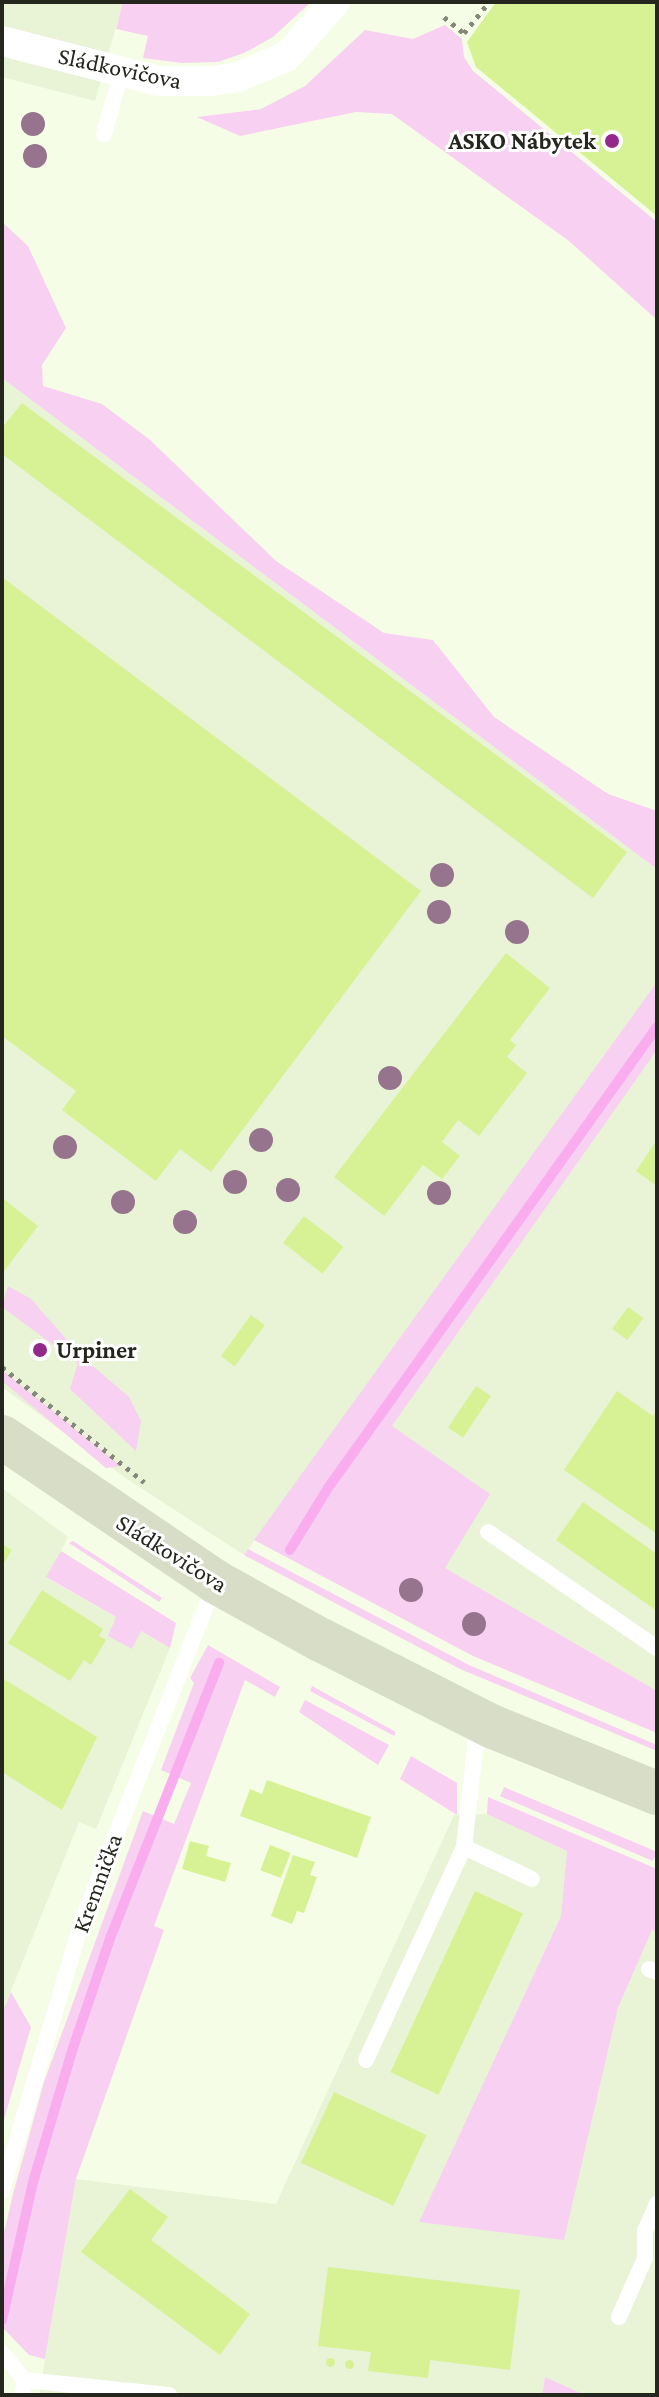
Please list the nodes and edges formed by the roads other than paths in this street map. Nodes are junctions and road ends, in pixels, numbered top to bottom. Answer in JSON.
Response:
{"nodes":[{"id":1,"x":335,"y":2,"type":"edge"},
{"id":2,"x":2,"y":41,"type":"edge"},
{"id":3,"x":122,"y":71,"type":"junction"},
{"id":4,"x":104,"y":134,"type":"dead end"},
{"id":5,"x":2,"y":1437,"type":"edge"},
{"id":6,"x":488,"y":1532,"type":"dead end"},
{"id":7,"x":216,"y":1582,"type":"junction"},
{"id":8,"x":657,"y":1648,"type":"edge"},
{"id":9,"x":478,"y":1720,"type":"junction"},
{"id":10,"x":657,"y":1793,"type":"edge"},
{"id":11,"x":464,"y":1847,"type":"junction"},
{"id":12,"x":532,"y":1879,"type":"dead end"},
{"id":13,"x":366,"y":2060,"type":"dead end"},
{"id":14,"x":2,"y":2191,"type":"edge"},
{"id":15,"x":657,"y":2204,"type":"edge"},
{"id":16,"x":619,"y":2317,"type":"dead end"},
{"id":17,"x":2,"y":2353,"type":"edge"},
{"id":18,"x":24,"y":2387,"type":"edge"},
{"id":19,"x":99,"y":2392,"type":"edge"},
{"id":20,"x":169,"y":2395,"type":"edge"}],
"edges":[{"from":1,"to":3,"type":"street","name":"Sládkovičova"},
{"from":2,"to":3,"type":"street","name":"Sládkovičova"},
{"from":3,"to":4,"type":"lane"},
{"from":5,"to":7,"type":"main road","name":"Sládkovičova"},
{"from":6,"to":8,"type":"lane"},
{"from":7,"to":9,"type":"main road","name":"Sládkovičova"},
{"from":7,"to":14,"type":"lane","name":"Kremnička"},
{"from":9,"to":10,"type":"main road"},
{"from":9,"to":11,"type":"lane"},
{"from":11,"to":12,"type":"lane"},
{"from":11,"to":13,"type":"lane"},
{"from":15,"to":16,"type":"lane"},
{"from":17,"to":18,"type":"lane"},
{"from":18,"to":19,"type":"lane"},
{"from":19,"to":20,"type":"lane"}]}
